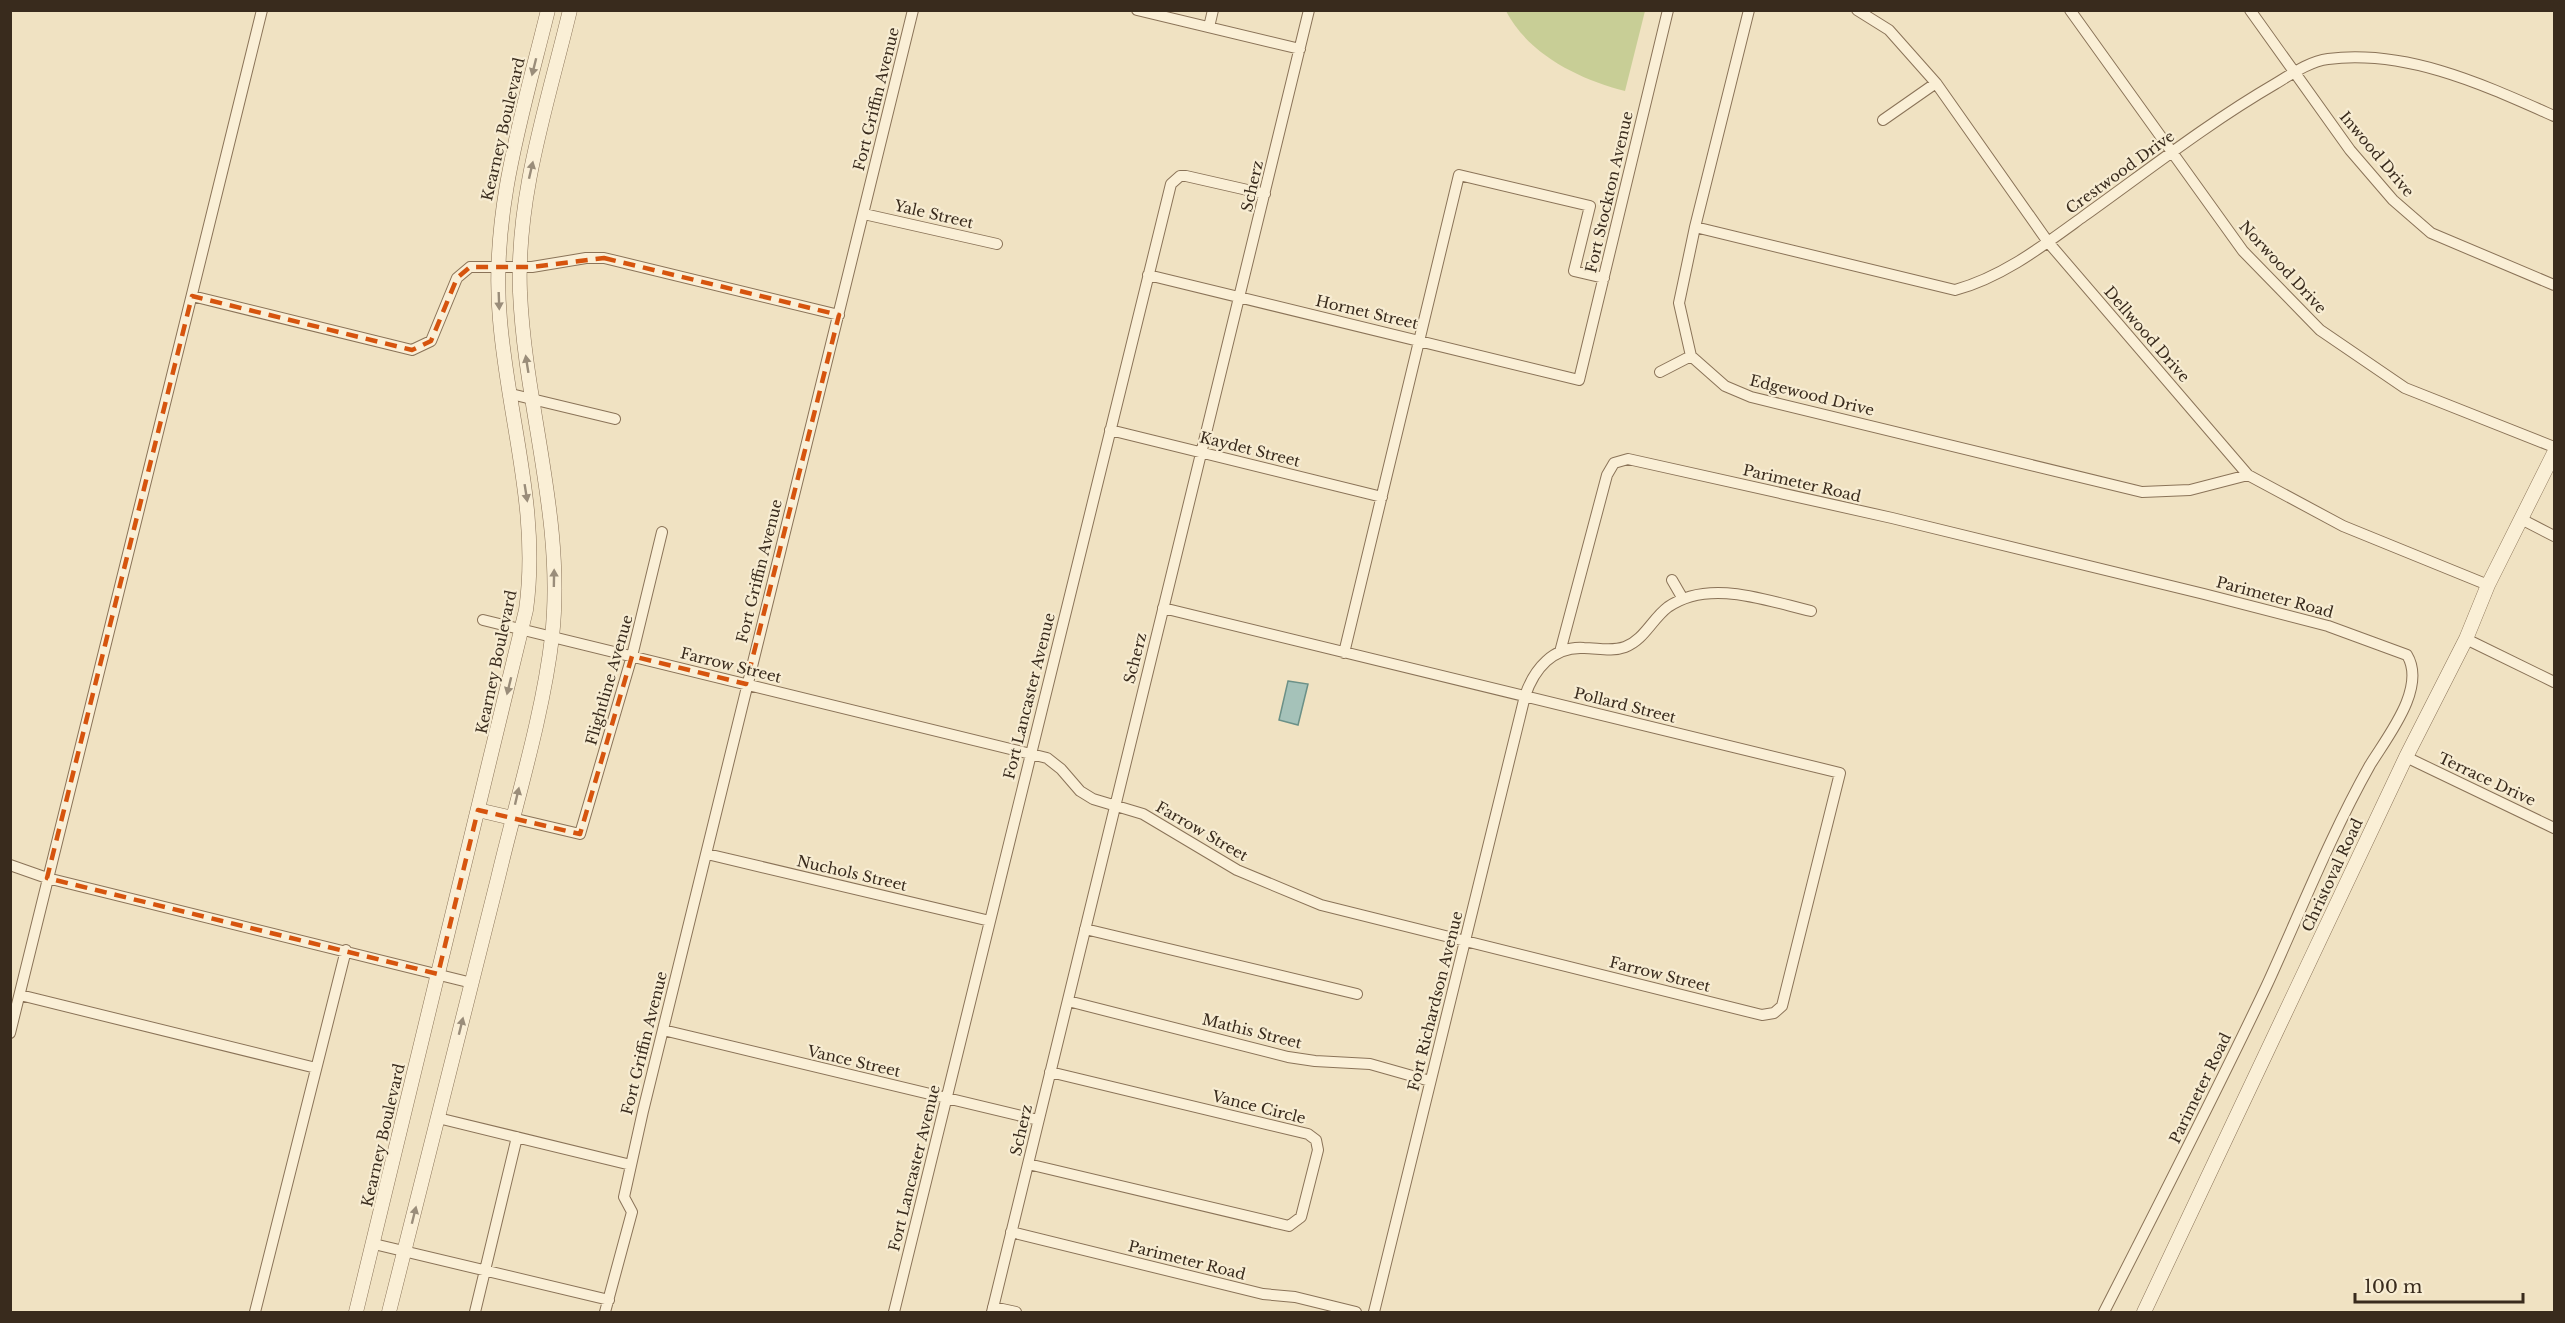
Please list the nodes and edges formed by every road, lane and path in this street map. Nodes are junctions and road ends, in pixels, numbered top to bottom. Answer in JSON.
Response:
{"nodes":[{"id":1,"x":262,"y":10,"type":"edge"},
{"id":2,"x":548,"y":10,"type":"edge"},
{"id":3,"x":570,"y":10,"type":"edge"},
{"id":4,"x":914,"y":10,"type":"edge"},
{"id":5,"x":1137,"y":10,"type":"edge"},
{"id":6,"x":1213,"y":10,"type":"edge"},
{"id":7,"x":1310,"y":10,"type":"edge"},
{"id":8,"x":1668,"y":10,"type":"edge"},
{"id":9,"x":1749,"y":10,"type":"edge"},
{"id":10,"x":1857,"y":10,"type":"edge"},
{"id":11,"x":2070,"y":10,"type":"edge"},
{"id":12,"x":2250,"y":10,"type":"edge"},
{"id":13,"x":1209,"y":27,"type":"junction"},
{"id":14,"x":1300,"y":49,"type":"junction"},
{"id":15,"x":2294,"y":73,"type":"junction"},
{"id":16,"x":1936,"y":83,"type":"junction"},
{"id":17,"x":2554,"y":116,"type":"edge"},
{"id":18,"x":1883,"y":120,"type":"dead end"},
{"id":19,"x":2172,"y":154,"type":"junction"},
{"id":20,"x":1265,"y":194,"type":"junction"},
{"id":21,"x":864,"y":214,"type":"junction"},
{"id":22,"x":1695,"y":227,"type":"junction"},
{"id":23,"x":2048,"y":242,"type":"junction"},
{"id":24,"x":996,"y":244,"type":"dead end"},
{"id":25,"x":498,"y":266,"type":"junction"},
{"id":26,"x":519,"y":267,"type":"junction"},
{"id":27,"x":1148,"y":275,"type":"junction"},
{"id":28,"x":1604,"y":278,"type":"junction"},
{"id":29,"x":2554,"y":285,"type":"edge"},
{"id":30,"x":192,"y":296,"type":"junction"},
{"id":31,"x":1241,"y":298,"type":"junction"},
{"id":32,"x":839,"y":315,"type":"junction"},
{"id":33,"x":1421,"y":340,"type":"junction"},
{"id":34,"x":1691,"y":356,"type":"junction"},
{"id":35,"x":1660,"y":372,"type":"dead end"},
{"id":36,"x":1579,"y":380,"type":"joint"},
{"id":37,"x":511,"y":394,"type":"junction"},
{"id":38,"x":532,"y":399,"type":"junction"},
{"id":39,"x":615,"y":419,"type":"dead end"},
{"id":40,"x":1110,"y":430,"type":"junction"},
{"id":41,"x":2554,"y":447,"type":"edge"},
{"id":42,"x":1202,"y":452,"type":"junction"},
{"id":43,"x":2554,"y":453,"type":"edge"},
{"id":44,"x":2248,"y":475,"type":"junction"},
{"id":45,"x":1382,"y":497,"type":"junction"},
{"id":46,"x":2521,"y":519,"type":"junction"},
{"id":47,"x":662,"y":532,"type":"dead end"},
{"id":48,"x":2554,"y":536,"type":"edge"},
{"id":49,"x":1672,"y":580,"type":"dead end"},
{"id":50,"x":2488,"y":585,"type":"junction"},
{"id":51,"x":1683,"y":599,"type":"junction"},
{"id":52,"x":1163,"y":608,"type":"junction"},
{"id":53,"x":1811,"y":611,"type":"dead end"},
{"id":54,"x":483,"y":620,"type":"dead end"},
{"id":55,"x":522,"y":630,"type":"junction"},
{"id":56,"x":552,"y":636,"type":"junction"},
{"id":57,"x":2466,"y":639,"type":"junction"},
{"id":58,"x":1560,"y":652,"type":"junction"},
{"id":59,"x":1344,"y":653,"type":"junction"},
{"id":60,"x":632,"y":656,"type":"junction"},
{"id":61,"x":2554,"y":682,"type":"edge"},
{"id":62,"x":746,"y":684,"type":"junction"},
{"id":63,"x":1525,"y":696,"type":"junction"},
{"id":64,"x":1030,"y":753,"type":"junction"},
{"id":65,"x":2406,"y":757,"type":"junction"},
{"id":66,"x":1115,"y":807,"type":"junction"},
{"id":67,"x":478,"y":810,"type":"junction"},
{"id":68,"x":512,"y":818,"type":"junction"},
{"id":69,"x":2554,"y":828,"type":"edge"},
{"id":70,"x":707,"y":854,"type":"junction"},
{"id":71,"x":10,"y":865,"type":"edge"},
{"id":72,"x":47,"y":878,"type":"junction"},
{"id":73,"x":990,"y":921,"type":"junction"},
{"id":74,"x":1085,"y":929,"type":"junction"},
{"id":75,"x":1465,"y":940,"type":"junction"},
{"id":76,"x":345,"y":950,"type":"junction"},
{"id":77,"x":438,"y":974,"type":"junction"},
{"id":78,"x":472,"y":983,"type":"junction"},
{"id":79,"x":1357,"y":994,"type":"dead end"},
{"id":80,"x":20,"y":995,"type":"junction"},
{"id":81,"x":1068,"y":1001,"type":"junction"},
{"id":82,"x":1778,"y":1011,"type":"joint"},
{"id":83,"x":663,"y":1030,"type":"junction"},
{"id":84,"x":10,"y":1033,"type":"edge"},
{"id":85,"x":316,"y":1068,"type":"junction"},
{"id":86,"x":1050,"y":1072,"type":"junction"},
{"id":87,"x":1430,"y":1081,"type":"junction"},
{"id":88,"x":947,"y":1098,"type":"junction"},
{"id":89,"x":438,"y":1118,"type":"junction"},
{"id":90,"x":1038,"y":1120,"type":"junction"},
{"id":91,"x":517,"y":1137,"type":"junction"},
{"id":92,"x":1028,"y":1164,"type":"junction"},
{"id":93,"x":631,"y":1165,"type":"junction"},
{"id":94,"x":1011,"y":1232,"type":"junction"},
{"id":95,"x":374,"y":1244,"type":"junction"},
{"id":96,"x":405,"y":1251,"type":"junction"},
{"id":97,"x":485,"y":1270,"type":"junction"},
{"id":98,"x":609,"y":1300,"type":"junction"},
{"id":99,"x":992,"y":1310,"type":"edge"},
{"id":100,"x":255,"y":1312,"type":"edge"},
{"id":101,"x":356,"y":1312,"type":"edge"},
{"id":102,"x":389,"y":1312,"type":"edge"},
{"id":103,"x":475,"y":1312,"type":"edge"},
{"id":104,"x":605,"y":1312,"type":"edge"},
{"id":105,"x":894,"y":1312,"type":"edge"},
{"id":106,"x":1016,"y":1312,"type":"edge"},
{"id":107,"x":1356,"y":1312,"type":"edge"},
{"id":108,"x":1374,"y":1312,"type":"edge"},
{"id":109,"x":2104,"y":1312,"type":"edge"},
{"id":110,"x":2144,"y":1312,"type":"edge"}],
"edges":[{"from":1,"to":30,"type":"street"},
{"from":2,"to":25,"type":"street","name":"Kearney Boulevard","one_way":true},
{"from":26,"to":3,"type":"street","one_way":true},
{"from":4,"to":21,"type":"street","name":"Fort Griffin Avenue"},
{"from":5,"to":13,"type":"street"},
{"from":6,"to":13,"type":"street"},
{"from":7,"to":14,"type":"street","name":"Scherz"},
{"from":8,"to":28,"type":"street","name":"Fort Stockton Avenue"},
{"from":9,"to":22,"type":"street"},
{"from":10,"to":16,"type":"street","name":"Dellwood Drive"},
{"from":11,"to":19,"type":"street","name":"Norwood Drive"},
{"from":12,"to":15,"type":"street","name":"Inwood Drive"},
{"from":13,"to":14,"type":"street"},
{"from":14,"to":20,"type":"street","name":"Scherz"},
{"from":15,"to":17,"type":"street","name":"Crestwood Drive"},
{"from":15,"to":19,"type":"street","name":"Crestwood Drive"},
{"from":15,"to":29,"type":"street","name":"Inwood Drive"},
{"from":16,"to":18,"type":"street"},
{"from":16,"to":23,"type":"street","name":"Dellwood Drive"},
{"from":19,"to":23,"type":"street","name":"Crestwood Drive"},
{"from":19,"to":41,"type":"street","name":"Norwood Drive"},
{"from":20,"to":27,"type":"street","name":"Fort Lancaster Avenue"},
{"from":20,"to":31,"type":"street","name":"Scherz"},
{"from":21,"to":24,"type":"street","name":"Yale Street"},
{"from":21,"to":32,"type":"street","name":"Fort Griffin Avenue"},
{"from":22,"to":23,"type":"street","name":"Crestwood Drive"},
{"from":22,"to":34,"type":"street"},
{"from":23,"to":44,"type":"street","name":"Dellwood Drive"},
{"from":25,"to":26,"type":"street"},
{"from":25,"to":30,"type":"street"},
{"from":25,"to":37,"type":"street","name":"Kearney Boulevard","one_way":true},
{"from":26,"to":32,"type":"street"},
{"from":38,"to":26,"type":"street","one_way":true},
{"from":27,"to":31,"type":"street","name":"Hornet Street"},
{"from":27,"to":40,"type":"street","name":"Fort Lancaster Avenue"},
{"from":28,"to":33,"type":"street"},
{"from":28,"to":36,"type":"street","name":"Fort Stockton Avenue"},
{"from":30,"to":72,"type":"street"},
{"from":31,"to":33,"type":"street","name":"Hornet Street"},
{"from":31,"to":42,"type":"street","name":"Scherz"},
{"from":32,"to":62,"type":"street","name":"Fort Griffin Avenue"},
{"from":33,"to":36,"type":"street","name":"Hornet Street"},
{"from":33,"to":45,"type":"street"},
{"from":34,"to":35,"type":"street"},
{"from":34,"to":44,"type":"street","name":"Edgewood Drive"},
{"from":37,"to":38,"type":"street"},
{"from":37,"to":55,"type":"street","name":"Kearney Boulevard","one_way":true},
{"from":38,"to":39,"type":"street"},
{"from":56,"to":38,"type":"street","one_way":true},
{"from":40,"to":42,"type":"street","name":"Kaydet Street"},
{"from":40,"to":64,"type":"street","name":"Fort Lancaster Avenue"},
{"from":42,"to":45,"type":"street","name":"Kaydet Street"},
{"from":42,"to":52,"type":"street","name":"Scherz"},
{"from":43,"to":46,"type":"street","name":"Christoval Road"},
{"from":44,"to":50,"type":"street","name":"Dellwood Drive"},
{"from":45,"to":59,"type":"street"},
{"from":46,"to":48,"type":"street"},
{"from":46,"to":50,"type":"street","name":"Christoval Road"},
{"from":47,"to":60,"type":"street","name":"Flightline Avenue"},
{"from":49,"to":51,"type":"street"},
{"from":50,"to":57,"type":"street","name":"Christoval Road"},
{"from":51,"to":53,"type":"street"},
{"from":51,"to":58,"type":"street"},
{"from":52,"to":59,"type":"street","name":"Pollard Street"},
{"from":52,"to":66,"type":"street","name":"Scherz"},
{"from":54,"to":55,"type":"street","name":"Farrow Street"},
{"from":55,"to":56,"type":"street","name":"Farrow Street"},
{"from":55,"to":67,"type":"street","name":"Kearney Boulevard","one_way":true},
{"from":56,"to":60,"type":"street","name":"Farrow Street"},
{"from":68,"to":56,"type":"street","one_way":true},
{"from":57,"to":61,"type":"street"},
{"from":57,"to":65,"type":"street","name":"Christoval Road"},
{"from":58,"to":63,"type":"street","name":"Fort Richardson Avenue"},
{"from":58,"to":109,"type":"street","name":"Parimeter Road"},
{"from":59,"to":63,"type":"street","name":"Pollard Street"},
{"from":60,"to":62,"type":"street","name":"Farrow Street"},
{"from":60,"to":68,"type":"street","name":"Flightline Avenue"},
{"from":62,"to":64,"type":"street","name":"Farrow Street"},
{"from":62,"to":70,"type":"street","name":"Fort Griffin Avenue"},
{"from":63,"to":75,"type":"street","name":"Fort Richardson Avenue"},
{"from":63,"to":82,"type":"street","name":"Pollard Street"},
{"from":64,"to":66,"type":"street","name":"Farrow Street"},
{"from":64,"to":73,"type":"street","name":"Fort Lancaster Avenue"},
{"from":65,"to":69,"type":"street","name":"Terrace Drive"},
{"from":65,"to":110,"type":"street","name":"Christoval Road"},
{"from":66,"to":74,"type":"street","name":"Scherz"},
{"from":66,"to":75,"type":"street","name":"Farrow Street"},
{"from":67,"to":68,"type":"street"},
{"from":67,"to":77,"type":"street","name":"Kearney Boulevard"},
{"from":68,"to":78,"type":"street"},
{"from":70,"to":73,"type":"street","name":"Nuchols Street"},
{"from":70,"to":83,"type":"street","name":"Fort Griffin Avenue"},
{"from":71,"to":72,"type":"street"},
{"from":72,"to":76,"type":"street"},
{"from":72,"to":80,"type":"street"},
{"from":73,"to":88,"type":"street","name":"Fort Lancaster Avenue"},
{"from":74,"to":79,"type":"street"},
{"from":74,"to":81,"type":"street","name":"Scherz"},
{"from":75,"to":82,"type":"street","name":"Farrow Street"},
{"from":75,"to":87,"type":"street","name":"Fort Richardson Avenue"},
{"from":76,"to":77,"type":"street"},
{"from":76,"to":85,"type":"street"},
{"from":77,"to":78,"type":"street"},
{"from":77,"to":95,"type":"street","name":"Kearney Boulevard"},
{"from":89,"to":78,"type":"street","one_way":true},
{"from":80,"to":84,"type":"street"},
{"from":80,"to":85,"type":"street"},
{"from":81,"to":86,"type":"street","name":"Scherz"},
{"from":81,"to":87,"type":"street","name":"Mathis Street"},
{"from":83,"to":88,"type":"street","name":"Vance Street"},
{"from":83,"to":93,"type":"street","name":"Fort Griffin Avenue"},
{"from":85,"to":100,"type":"street"},
{"from":86,"to":90,"type":"street","name":"Scherz"},
{"from":86,"to":92,"type":"street","name":"Vance Circle"},
{"from":87,"to":108,"type":"street","name":"Fort Richardson Avenue"},
{"from":88,"to":90,"type":"street","name":"Vance Street"},
{"from":88,"to":105,"type":"street","name":"Fort Lancaster Avenue"},
{"from":89,"to":91,"type":"street"},
{"from":96,"to":89,"type":"street","one_way":true},
{"from":90,"to":92,"type":"street","name":"Scherz"},
{"from":91,"to":93,"type":"street"},
{"from":91,"to":97,"type":"street"},
{"from":92,"to":94,"type":"street","name":"Scherz"},
{"from":93,"to":98,"type":"street","name":"Fort Griffin Avenue"},
{"from":94,"to":99,"type":"street","name":"Scherz"},
{"from":94,"to":107,"type":"street","name":"Parimeter Road"},
{"from":95,"to":96,"type":"street"},
{"from":95,"to":101,"type":"street","name":"Kearney Boulevard"},
{"from":96,"to":97,"type":"street"},
{"from":96,"to":102,"type":"street"},
{"from":97,"to":98,"type":"street"},
{"from":97,"to":103,"type":"street"},
{"from":98,"to":104,"type":"street","name":"Fort Griffin Avenue"},
{"from":99,"to":106,"type":"street"}]}
